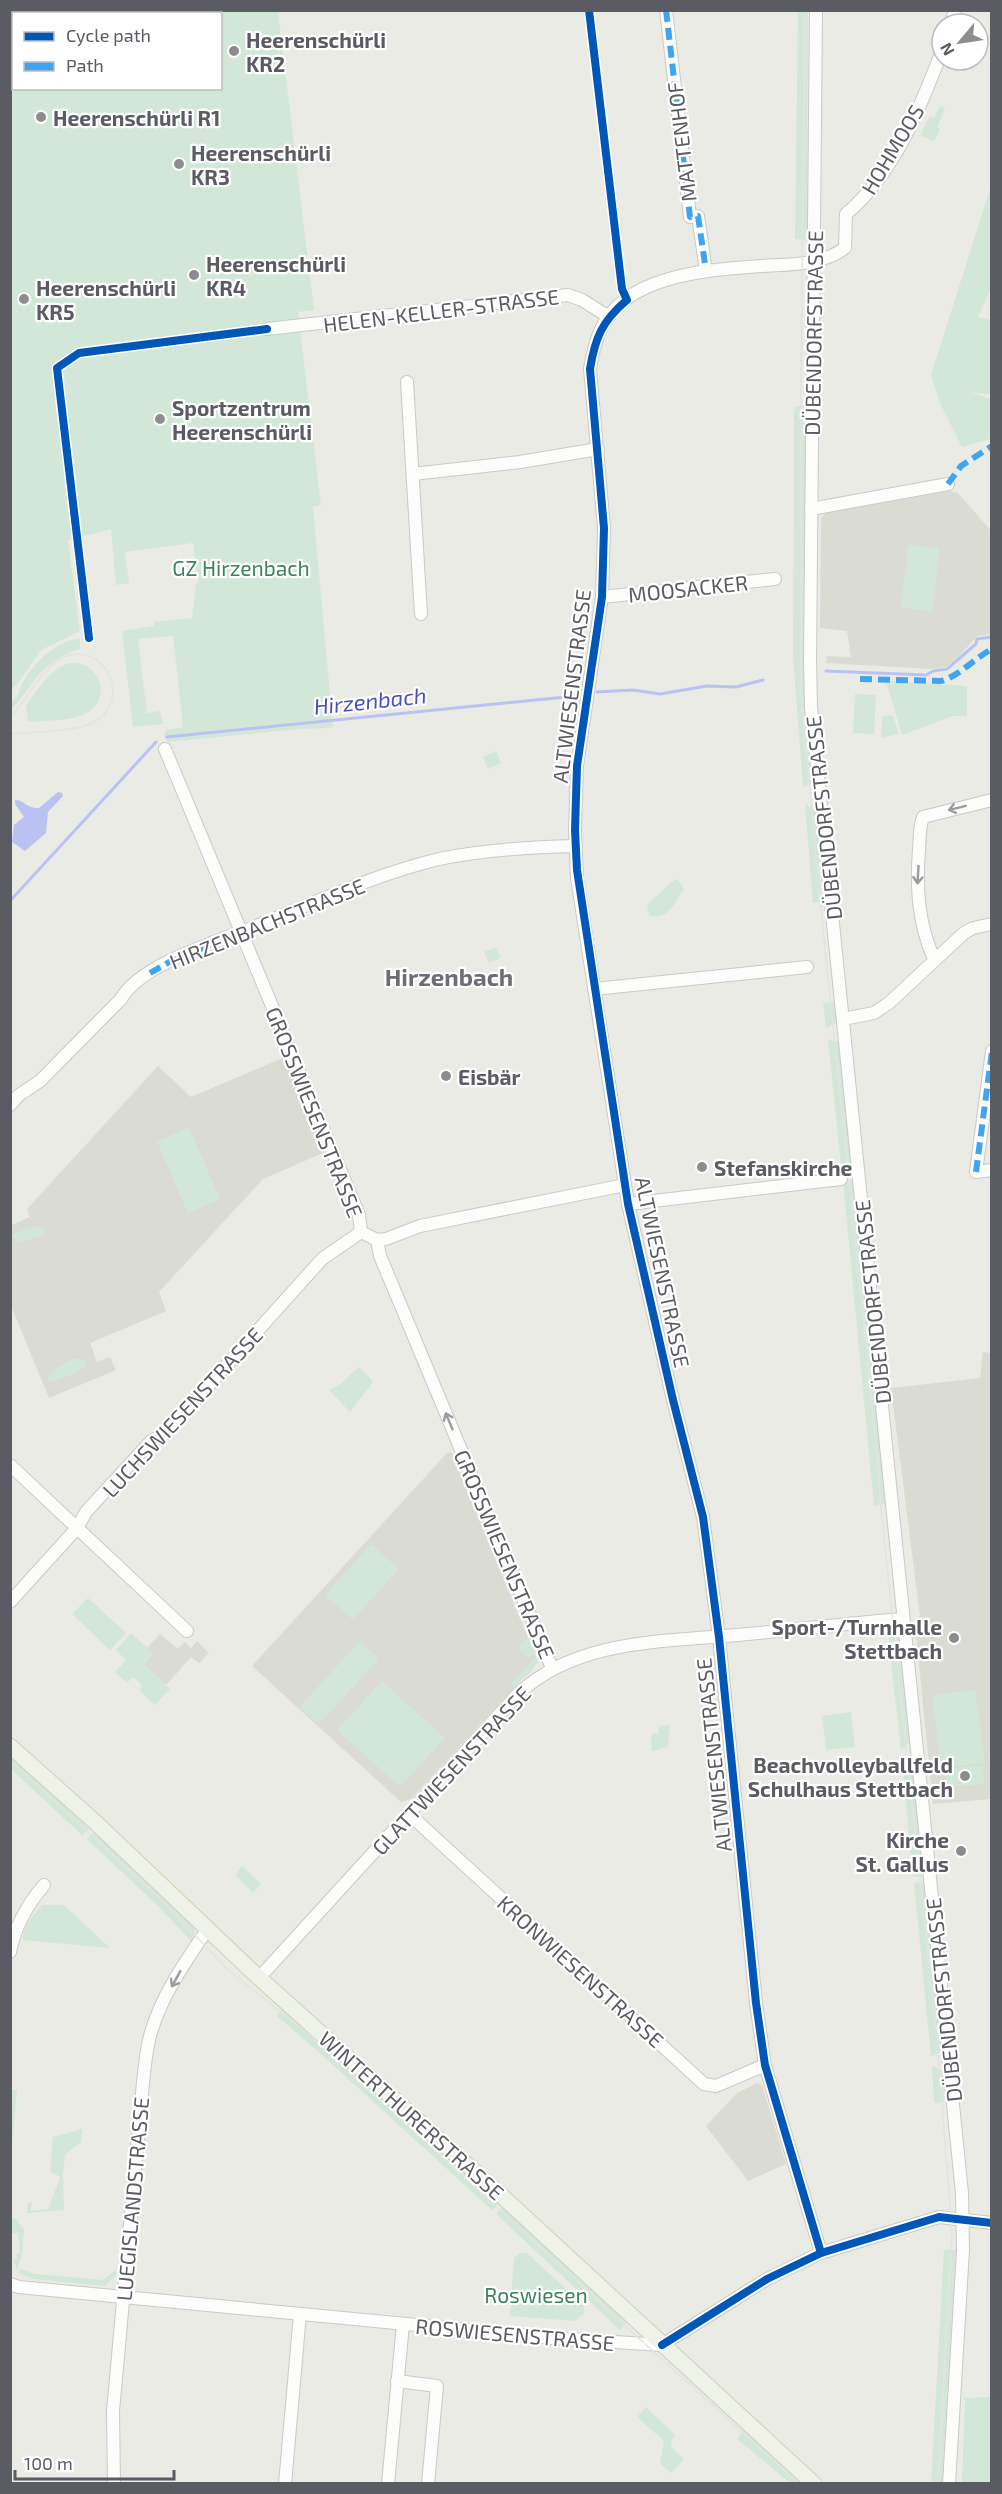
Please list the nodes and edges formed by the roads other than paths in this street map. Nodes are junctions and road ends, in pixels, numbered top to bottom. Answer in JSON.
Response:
{"nodes":[{"id":1,"x":666,"y":10,"type":"edge"},
{"id":2,"x":816,"y":10,"type":"edge"},
{"id":3,"x":934,"y":72,"type":"edge"},
{"id":4,"x":815,"y":261,"type":"junction"},
{"id":5,"x":705,"y":264,"type":"dead end"},
{"id":6,"x":609,"y":317,"type":"junction"},
{"id":7,"x":267,"y":329,"type":"dead end"},
{"id":8,"x":407,"y":382,"type":"dead end"},
{"id":9,"x":598,"y":449,"type":"junction"},
{"id":10,"x":413,"y":474,"type":"junction"},
{"id":11,"x":948,"y":483,"type":"dead end"},
{"id":12,"x":811,"y":509,"type":"junction"},
{"id":13,"x":775,"y":579,"type":"dead end"},
{"id":14,"x":602,"y":597,"type":"junction"},
{"id":15,"x":421,"y":614,"type":"dead end"},
{"id":16,"x":165,"y":749,"type":"dead end"},
{"id":17,"x":992,"y":800,"type":"edge"},
{"id":18,"x":575,"y":846,"type":"junction"},
{"id":19,"x":992,"y":924,"type":"edge"},
{"id":20,"x":242,"y":932,"type":"junction"},
{"id":21,"x":934,"y":959,"type":"junction"},
{"id":22,"x":807,"y":967,"type":"dead end"},
{"id":23,"x":594,"y":989,"type":"junction"},
{"id":24,"x":843,"y":1019,"type":"junction"},
{"id":25,"x":992,"y":1051,"type":"edge"},
{"id":26,"x":10,"y":1105,"type":"edge"},
{"id":27,"x":992,"y":1170,"type":"edge"},
{"id":28,"x":841,"y":1179,"type":"dead end"},
{"id":29,"x":625,"y":1185,"type":"junction"},
{"id":30,"x":628,"y":1204,"type":"junction"},
{"id":31,"x":361,"y":1232,"type":"junction"},
{"id":32,"x":378,"y":1245,"type":"junction"},
{"id":33,"x":10,"y":1465,"type":"edge"},
{"id":34,"x":77,"y":1528,"type":"junction"},
{"id":35,"x":10,"y":1602,"type":"edge"},
{"id":36,"x":903,"y":1618,"type":"junction"},
{"id":37,"x":187,"y":1630,"type":"dead end"},
{"id":38,"x":719,"y":1637,"type":"junction"},
{"id":39,"x":552,"y":1668,"type":"junction"},
{"id":40,"x":10,"y":1746,"type":"edge"},
{"id":41,"x":410,"y":1815,"type":"junction"},
{"id":42,"x":44,"y":1885,"type":"dead end"},
{"id":43,"x":207,"y":1930,"type":"junction"},
{"id":44,"x":10,"y":1952,"type":"edge"},
{"id":45,"x":259,"y":1978,"type":"junction"},
{"id":46,"x":765,"y":2065,"type":"junction"},
{"id":47,"x":963,"y":2221,"type":"junction"},
{"id":48,"x":992,"y":2223,"type":"edge"},
{"id":49,"x":821,"y":2253,"type":"junction"},
{"id":50,"x":10,"y":2284,"type":"edge"},
{"id":51,"x":123,"y":2296,"type":"junction"},
{"id":52,"x":300,"y":2314,"type":"junction"},
{"id":53,"x":403,"y":2324,"type":"junction"},
{"id":54,"x":662,"y":2345,"type":"junction"},
{"id":55,"x":398,"y":2381,"type":"junction"},
{"id":56,"x":114,"y":2484,"type":"edge"},
{"id":57,"x":285,"y":2484,"type":"edge"},
{"id":58,"x":388,"y":2484,"type":"edge"},
{"id":59,"x":428,"y":2484,"type":"edge"},
{"id":60,"x":814,"y":2484,"type":"edge"},
{"id":61,"x":949,"y":2484,"type":"edge"}],
"edges":[{"from":1,"to":5,"type":"street","name":"MATTENHOF"},
{"from":2,"to":4,"type":"street","name":"DÜBENDORFSTRASSE"},
{"from":3,"to":4,"type":"street","name":"HOHMOOS"},
{"from":4,"to":6,"type":"street","name":"ALTWIESENSTRASSE"},
{"from":4,"to":12,"type":"street","name":"DÜBENDORFSTRASSE"},
{"from":6,"to":7,"type":"street","name":"HELEN-KELLER-STRASSE"},
{"from":6,"to":9,"type":"street","name":"ALTWIESENSTRASSE"},
{"from":8,"to":10,"type":"street"},
{"from":9,"to":10,"type":"street"},
{"from":9,"to":14,"type":"street","name":"ALTWIESENSTRASSE"},
{"from":10,"to":15,"type":"street"},
{"from":11,"to":12,"type":"street"},
{"from":12,"to":24,"type":"street","name":"DÜBENDORFSTRASSE"},
{"from":13,"to":14,"type":"street","name":"MOOSACKER"},
{"from":14,"to":18,"type":"street","name":"ALTWIESENSTRASSE"},
{"from":16,"to":20,"type":"street","name":"GROSSWIESENSTRASSE"},
{"from":17,"to":21,"type":"street","one_way":true},
{"from":18,"to":20,"type":"street","name":"HIRZENBACHSTRASSE"},
{"from":18,"to":23,"type":"street","name":"ALTWIESENSTRASSE"},
{"from":19,"to":21,"type":"street"},
{"from":20,"to":26,"type":"street","name":"HIRZENBACHSTRASSE"},
{"from":20,"to":31,"type":"street","name":"GROSSWIESENSTRASSE"},
{"from":21,"to":24,"type":"street"},
{"from":22,"to":23,"type":"street"},
{"from":23,"to":29,"type":"street","name":"ALTWIESENSTRASSE"},
{"from":24,"to":36,"type":"street","name":"DÜBENDORFSTRASSE"},
{"from":25,"to":27,"type":"street"},
{"from":28,"to":30,"type":"street"},
{"from":29,"to":30,"type":"street","name":"ALTWIESENSTRASSE"},
{"from":29,"to":32,"type":"street"},
{"from":30,"to":38,"type":"street","name":"ALTWIESENSTRASSE"},
{"from":31,"to":32,"type":"street","name":"GROSSWIESENSTRASSE"},
{"from":31,"to":34,"type":"street","name":"LUCHSWIESENSTRASSE"},
{"from":39,"to":32,"type":"street","name":"GROSSWIESENSTRASSE","one_way":true},
{"from":33,"to":34,"type":"street"},
{"from":34,"to":35,"type":"street","name":"LUCHSWIESENSTRASSE"},
{"from":34,"to":37,"type":"street"},
{"from":36,"to":38,"type":"street","name":"GLATTWIESENSTRASSE"},
{"from":36,"to":47,"type":"street","name":"DÜBENDORFSTRASSE"},
{"from":38,"to":39,"type":"street","name":"GLATTWIESENSTRASSE"},
{"from":38,"to":46,"type":"street","name":"ALTWIESENSTRASSE"},
{"from":39,"to":41,"type":"street","name":"GLATTWIESENSTRASSE"},
{"from":40,"to":43,"type":"main road","name":"WINTERTHURERSTRASSE"},
{"from":41,"to":45,"type":"street","name":"GLATTWIESENSTRASSE"},
{"from":41,"to":46,"type":"street","name":"KRONWIESENSTRASSE"},
{"from":42,"to":44,"type":"street"},
{"from":43,"to":45,"type":"main road","name":"WINTERTHURERSTRASSE"},
{"from":43,"to":51,"type":"street","name":"LUEGISLANDSTRASSE","one_way":true},
{"from":45,"to":54,"type":"main road","name":"WINTERTHURERSTRASSE"},
{"from":46,"to":49,"type":"street","name":"ALTWIESENSTRASSE"},
{"from":47,"to":48,"type":"street"},
{"from":47,"to":49,"type":"street"},
{"from":47,"to":61,"type":"street","name":"DÜBENDORFSTRASSE"},
{"from":49,"to":54,"type":"street"},
{"from":50,"to":51,"type":"street","name":"ROSWIESENSTRASSE"},
{"from":51,"to":52,"type":"street","name":"ROSWIESENSTRASSE"},
{"from":51,"to":56,"type":"street","name":"LUEGISLANDSTRASSE"},
{"from":52,"to":53,"type":"street","name":"ROSWIESENSTRASSE"},
{"from":52,"to":57,"type":"street"},
{"from":53,"to":54,"type":"street","name":"ROSWIESENSTRASSE"},
{"from":53,"to":55,"type":"street"},
{"from":54,"to":60,"type":"main road","name":"WINTERTHURERSTRASSE"},
{"from":55,"to":58,"type":"street"},
{"from":55,"to":59,"type":"street"}]}
